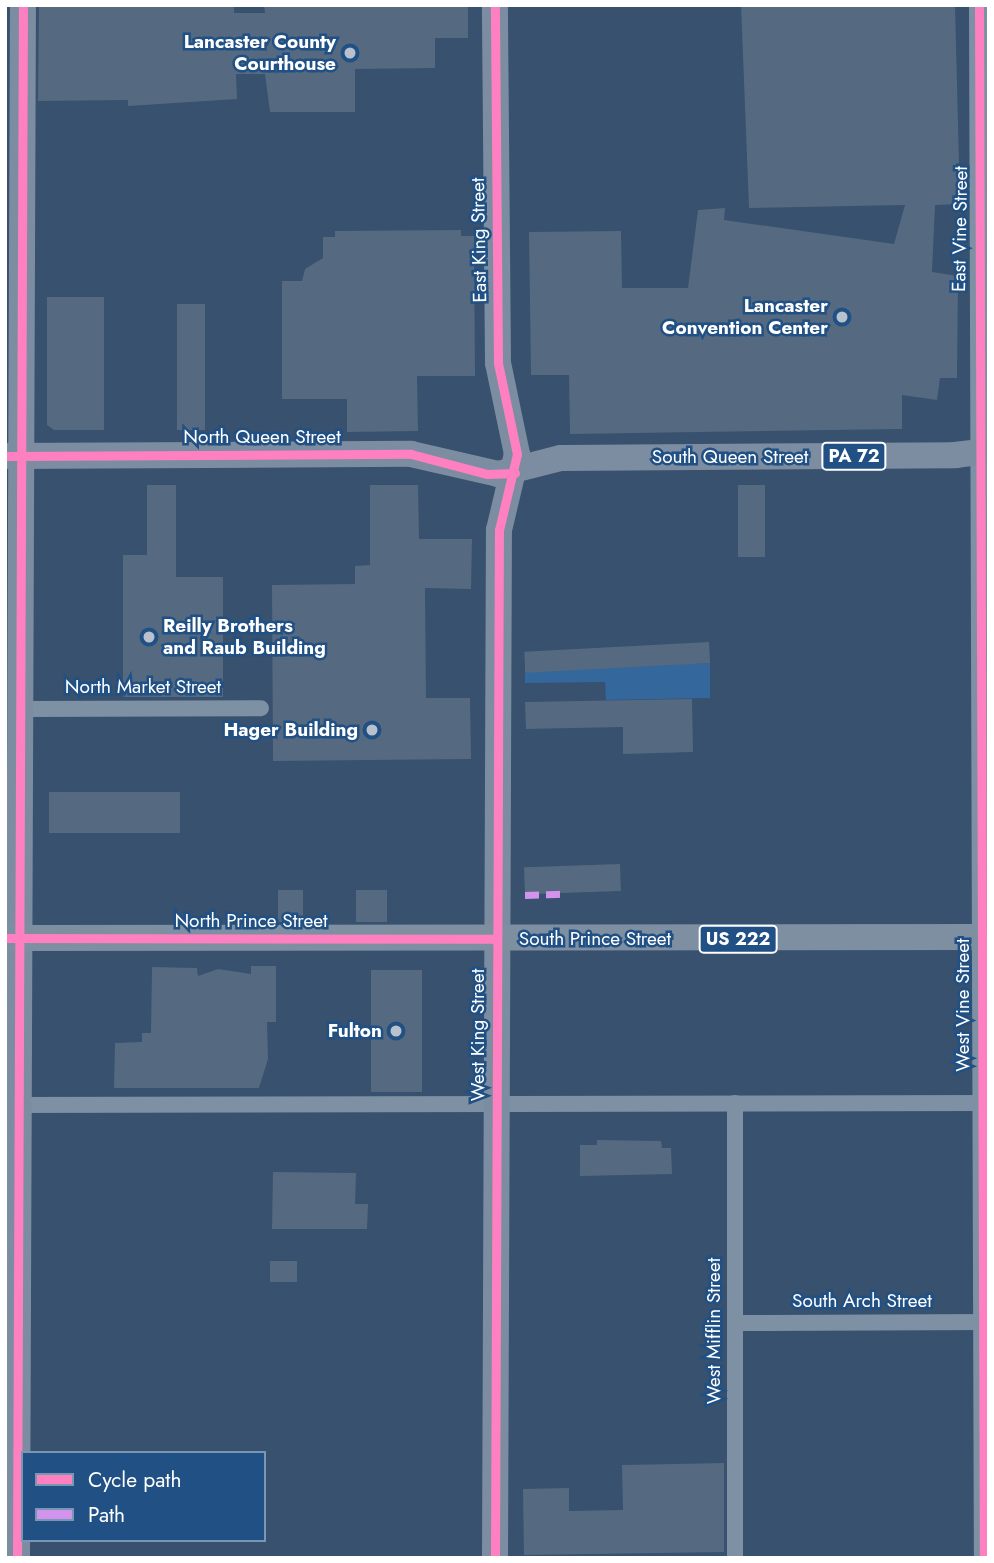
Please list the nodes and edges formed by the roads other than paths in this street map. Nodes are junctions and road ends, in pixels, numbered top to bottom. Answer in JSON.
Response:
{"nodes":[{"id":1,"x":23,"y":5,"type":"edge"},
{"id":2,"x":495,"y":5,"type":"edge"},
{"id":3,"x":979,"y":5,"type":"edge"},
{"id":4,"x":983,"y":452,"type":"edge"},
{"id":5,"x":13,"y":456,"type":"edge"},
{"id":6,"x":515,"y":472,"type":"junction"},
{"id":7,"x":984,"y":698,"type":"edge"},
{"id":8,"x":261,"y":708,"type":"dead end"},
{"id":9,"x":24,"y":709,"type":"junction"},
{"id":10,"x":14,"y":938,"type":"edge"},
{"id":11,"x":984,"y":938,"type":"edge"},
{"id":12,"x":496,"y":939,"type":"junction"},
{"id":13,"x":985,"y":1102,"type":"edge"},
{"id":14,"x":735,"y":1103,"type":"junction"},
{"id":15,"x":13,"y":1105,"type":"edge"},
{"id":16,"x":496,"y":1106,"type":"junction"},
{"id":17,"x":735,"y":1322,"type":"junction"},
{"id":18,"x":986,"y":1322,"type":"edge"},
{"id":19,"x":987,"y":1490,"type":"edge"},
{"id":20,"x":17,"y":1558,"type":"edge"},
{"id":21,"x":495,"y":1558,"type":"edge"},
{"id":22,"x":735,"y":1558,"type":"edge"},
{"id":23,"x":984,"y":1558,"type":"edge"}],
"edges":[{"from":1,"to":5,"type":"main road"},
{"from":2,"to":6,"type":"main road","name":"East King Street"},
{"from":3,"to":4,"type":"street","name":"East Vine Street"},
{"from":4,"to":6,"type":"main road","name":"South Queen Street","number":"PA 72"},
{"from":4,"to":7,"type":"street","name":"West Vine Street"},
{"from":5,"to":6,"type":"main road","name":"North Queen Street","number":"PA 72"},
{"from":5,"to":9,"type":"main road"},
{"from":6,"to":12,"type":"main road","name":"West King Street"},
{"from":7,"to":11,"type":"street","name":"West Vine Street"},
{"from":8,"to":9,"type":"street","name":"North Market Street"},
{"from":9,"to":10,"type":"main road"},
{"from":10,"to":12,"type":"highway","name":"North Prince Street","number":"US 222"},
{"from":10,"to":15,"type":"main road"},
{"from":11,"to":12,"type":"highway","name":"South Prince Street","number":"US 222"},
{"from":11,"to":13,"type":"street","name":"West Vine Street"},
{"from":12,"to":16,"type":"main road","name":"West King Street"},
{"from":13,"to":14,"type":"street"},
{"from":13,"to":18,"type":"street","name":"West Vine Street"},
{"from":14,"to":16,"type":"street"},
{"from":14,"to":17,"type":"street","name":"West Mifflin Street"},
{"from":15,"to":16,"type":"street"},
{"from":15,"to":20,"type":"main road"},
{"from":16,"to":21,"type":"main road","name":"West King Street"},
{"from":17,"to":18,"type":"street","name":"South Arch Street"},
{"from":17,"to":22,"type":"street","name":"West Mifflin Street"},
{"from":18,"to":19,"type":"street","name":"West Vine Street"},
{"from":19,"to":23,"type":"street","name":"West Vine Street"}]}
